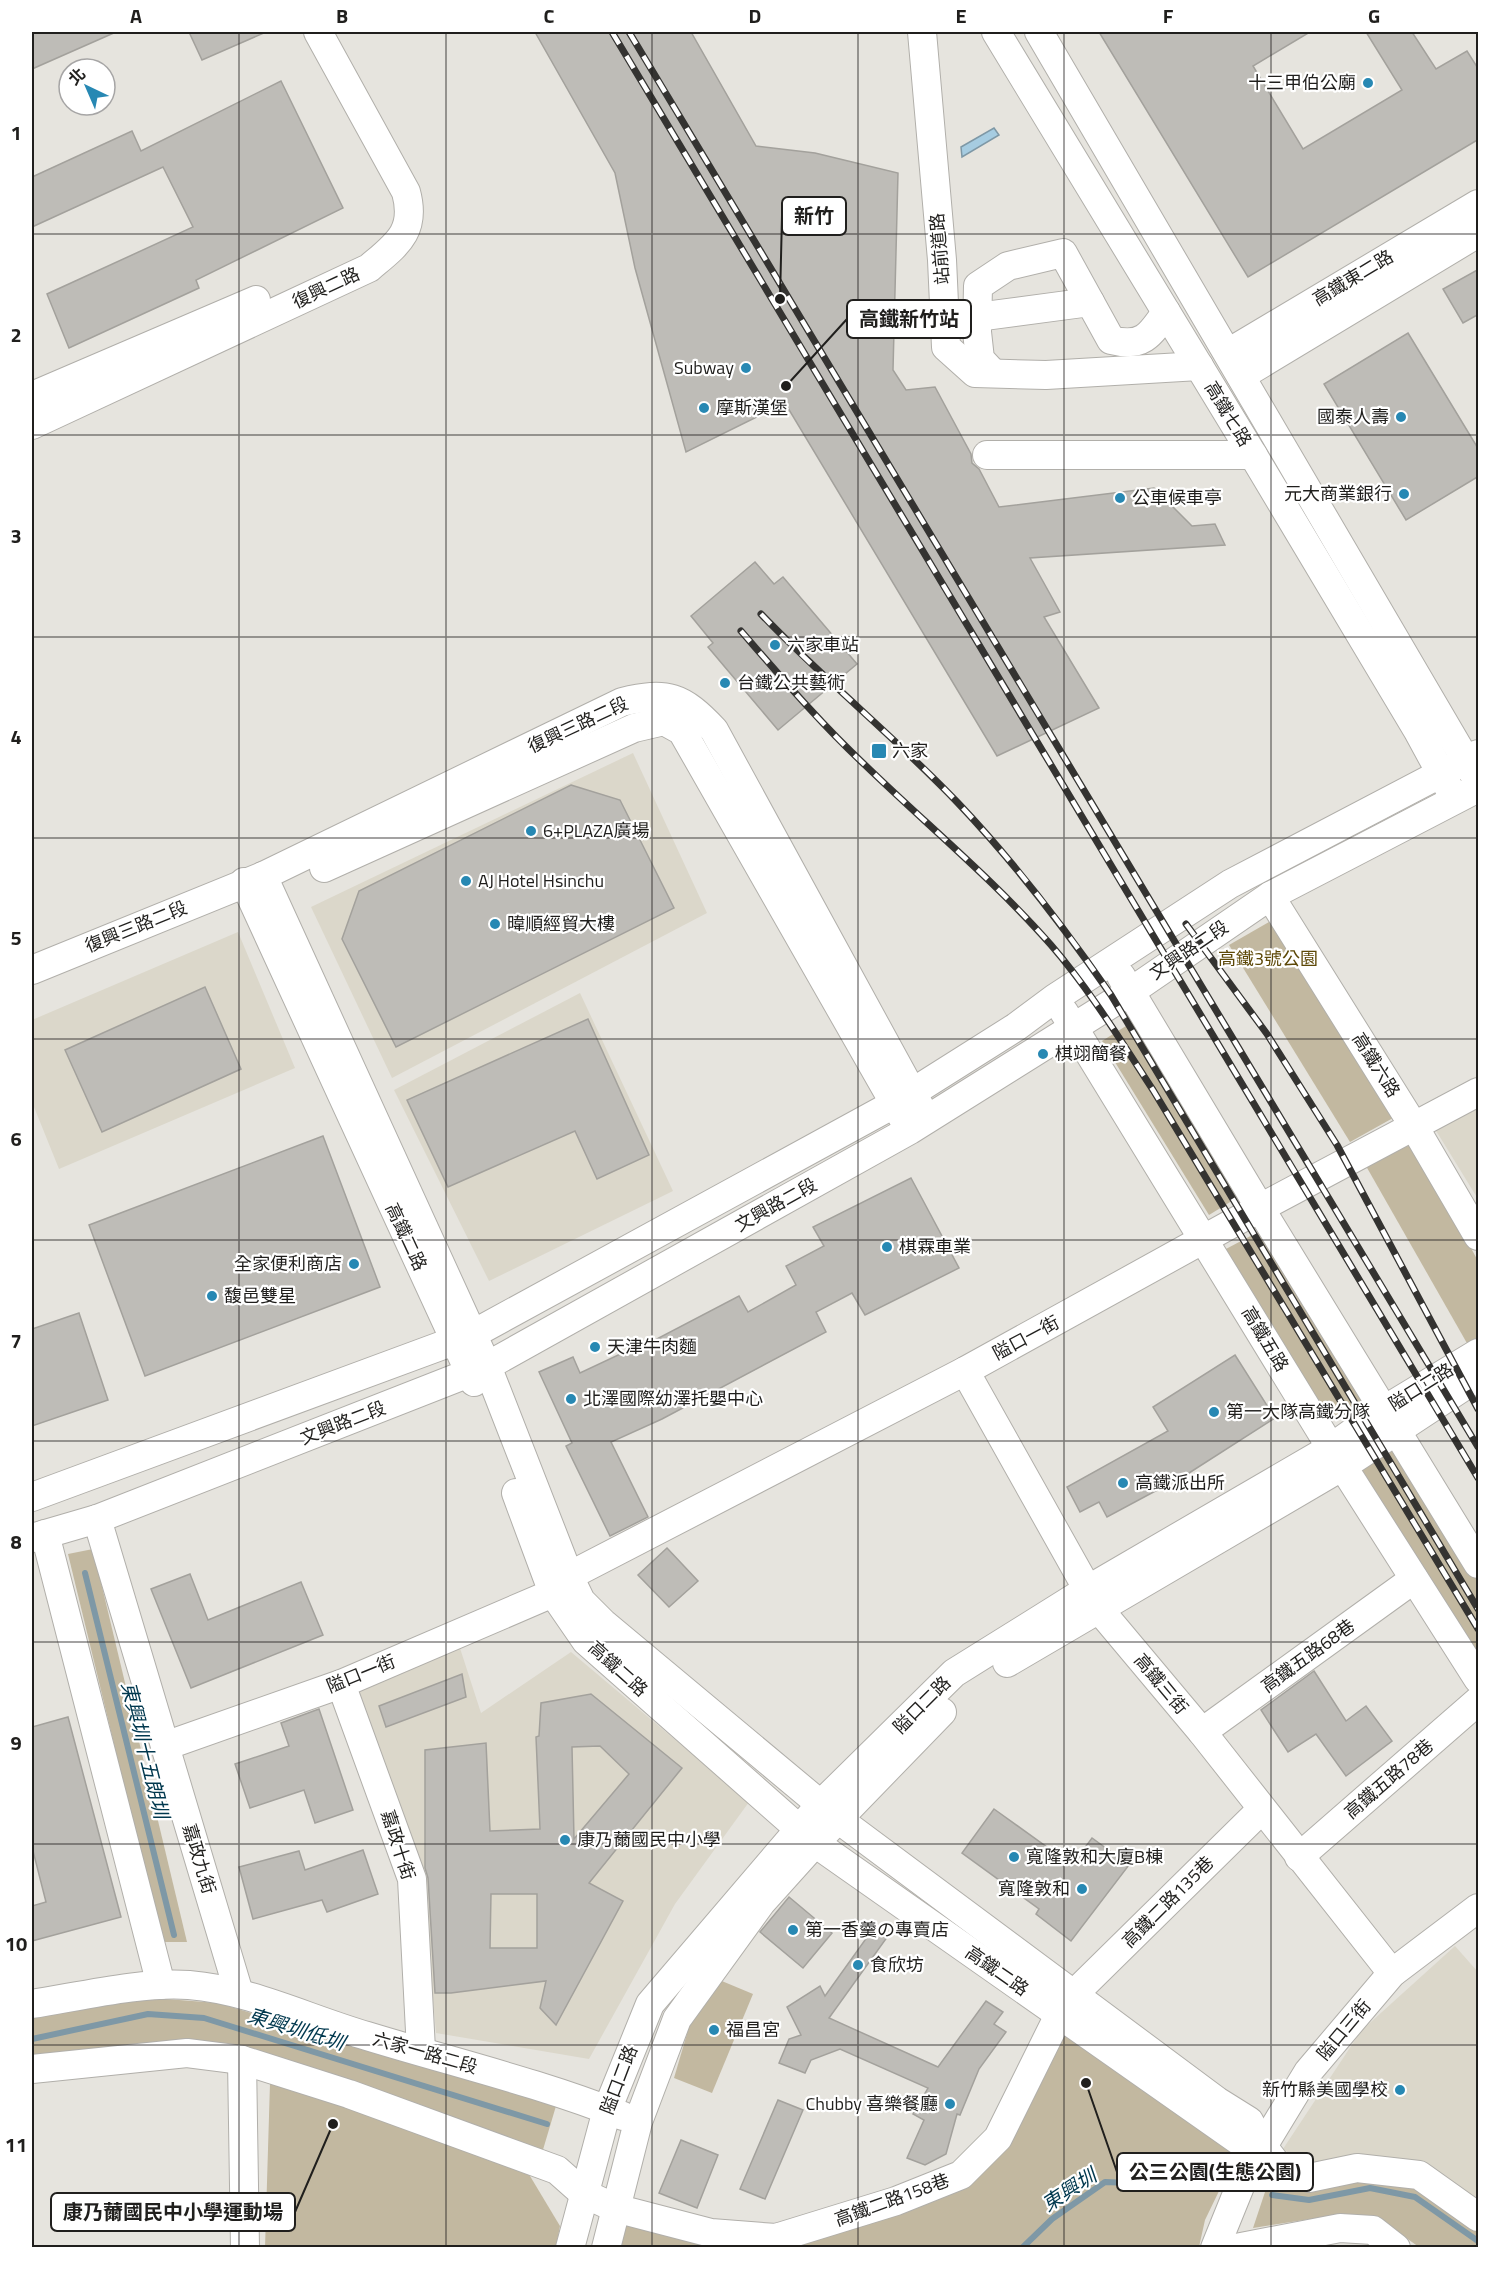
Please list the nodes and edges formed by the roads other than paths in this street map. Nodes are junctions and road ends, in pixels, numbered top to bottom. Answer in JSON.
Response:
{"nodes":[{"id":1,"x":297,"y":32,"type":"edge"},
{"id":2,"x":318,"y":32,"type":"edge"},
{"id":3,"x":922,"y":32,"type":"edge"},
{"id":4,"x":996,"y":32,"type":"edge"},
{"id":5,"x":1039,"y":32,"type":"edge"},
{"id":6,"x":1479,"y":204,"type":"edge"},
{"id":7,"x":1479,"y":233,"type":"edge"},
{"id":8,"x":1090,"y":302,"type":"junction"},
{"id":9,"x":1166,"y":312,"type":"junction"},
{"id":10,"x":977,"y":317,"type":"junction"},
{"id":11,"x":1111,"y":340,"type":"junction"},
{"id":12,"x":1234,"y":364,"type":"junction"},
{"id":13,"x":1199,"y":366,"type":"junction"},
{"id":14,"x":1075,"y":373,"type":"junction"},
{"id":15,"x":993,"y":374,"type":"junction"},
{"id":16,"x":34,"y":409,"type":"edge"},
{"id":17,"x":987,"y":454,"type":"dead end"},
{"id":18,"x":1253,"y":455,"type":"junction"},
{"id":19,"x":1474,"y":766,"type":"edge"},
{"id":20,"x":1440,"y":773,"type":"junction"},
{"id":21,"x":1467,"y":794,"type":"edge"},
{"id":22,"x":257,"y":887,"type":"junction"},
{"id":23,"x":1270,"y":896,"type":"junction"},
{"id":24,"x":1113,"y":961,"type":"junction"},
{"id":25,"x":32,"y":970,"type":"edge"},
{"id":26,"x":32,"y":989,"type":"edge"},
{"id":27,"x":1130,"y":992,"type":"junction"},
{"id":28,"x":1055,"y":998,"type":"junction"},
{"id":29,"x":1074,"y":1027,"type":"junction"},
{"id":30,"x":1479,"y":1092,"type":"edge"},
{"id":31,"x":903,"y":1097,"type":"junction"},
{"id":32,"x":918,"y":1125,"type":"junction"},
{"id":33,"x":1415,"y":1128,"type":"junction"},
{"id":34,"x":1260,"y":1209,"type":"junction"},
{"id":35,"x":1479,"y":1236,"type":"edge"},
{"id":36,"x":1205,"y":1240,"type":"junction"},
{"id":37,"x":463,"y":1338,"type":"junction"},
{"id":38,"x":1477,"y":1363,"type":"edge"},
{"id":39,"x":479,"y":1370,"type":"junction"},
{"id":40,"x":965,"y":1371,"type":"junction"},
{"id":41,"x":1390,"y":1420,"type":"junction"},
{"id":42,"x":1337,"y":1457,"type":"junction"},
{"id":43,"x":32,"y":1497,"type":"edge"},
{"id":44,"x":97,"y":1519,"type":"junction"},
{"id":45,"x":38,"y":1536,"type":"edge"},
{"id":46,"x":1479,"y":1564,"type":"edge"},
{"id":47,"x":1414,"y":1579,"type":"junction"},
{"id":48,"x":561,"y":1585,"type":"junction"},
{"id":49,"x":1093,"y":1599,"type":"junction"},
{"id":50,"x":1479,"y":1679,"type":"edge"},
{"id":51,"x":341,"y":1684,"type":"junction"},
{"id":52,"x":1479,"y":1701,"type":"edge"},
{"id":53,"x":1202,"y":1732,"type":"junction"},
{"id":54,"x":165,"y":1746,"type":"junction"},
{"id":55,"x":1262,"y":1809,"type":"junction"},
{"id":56,"x":829,"y":1812,"type":"junction"},
{"id":57,"x":807,"y":1836,"type":"junction"},
{"id":58,"x":1299,"y":1857,"type":"junction"},
{"id":59,"x":1479,"y":1908,"type":"edge"},
{"id":60,"x":1392,"y":1973,"type":"junction"},
{"id":61,"x":161,"y":1985,"type":"junction"},
{"id":62,"x":239,"y":1993,"type":"junction"},
{"id":63,"x":32,"y":2004,"type":"edge"},
{"id":64,"x":1066,"y":2005,"type":"junction"},
{"id":65,"x":421,"y":2050,"type":"junction"},
{"id":66,"x":242,"y":2060,"type":"junction"},
{"id":67,"x":32,"y":2069,"type":"edge"},
{"id":68,"x":607,"y":2110,"type":"junction"},
{"id":69,"x":639,"y":2122,"type":"junction"},
{"id":70,"x":1262,"y":2145,"type":"junction"},
{"id":71,"x":583,"y":2193,"type":"junction"},
{"id":72,"x":615,"y":2208,"type":"junction"},
{"id":73,"x":1479,"y":2217,"type":"edge"},
{"id":74,"x":245,"y":2247,"type":"edge"},
{"id":75,"x":570,"y":2247,"type":"edge"},
{"id":76,"x":606,"y":2247,"type":"edge"},
{"id":77,"x":1215,"y":2247,"type":"edge"},
{"id":78,"x":1236,"y":2247,"type":"edge"},
{"id":79,"x":1396,"y":2247,"type":"edge"}],
"edges":[{"from":1,"to":16,"type":"street","name":"復興二路"},
{"from":2,"to":16,"type":"street","name":"復興二路"},
{"from":3,"to":15,"type":"street","name":"站前道路"},
{"from":4,"to":9,"type":"street","name":"高鐵七路"},
{"from":5,"to":12,"type":"street","name":"高鐵七路"},
{"from":6,"to":12,"type":"street","name":"高鐵東二路"},
{"from":7,"to":12,"type":"street","name":"高鐵東二路"},
{"from":8,"to":10,"type":"street"},
{"from":8,"to":10,"type":"street"},
{"from":8,"to":11,"type":"street"},
{"from":9,"to":11,"type":"street"},
{"from":9,"to":13,"type":"street","name":"高鐵七路"},
{"from":10,"to":15,"type":"street"},
{"from":11,"to":14,"type":"street"},
{"from":12,"to":19,"type":"street","name":"高鐵七路"},
{"from":13,"to":14,"type":"street","name":"站前道路"},
{"from":13,"to":18,"type":"street","name":"高鐵七路"},
{"from":14,"to":15,"type":"street","name":"站前道路"},
{"from":17,"to":18,"type":"street"},
{"from":18,"to":20,"type":"street","name":"高鐵七路"},
{"from":19,"to":20,"type":"street","name":"文興路二段"},
{"from":20,"to":21,"type":"street","name":"高鐵七路"},
{"from":20,"to":24,"type":"street","name":"文興路二段"},
{"from":21,"to":23,"type":"street","name":"文興路二段"},
{"from":22,"to":25,"type":"street","name":"復興三路二段"},
{"from":22,"to":26,"type":"street","name":"復興三路二段"},
{"from":22,"to":31,"type":"street","name":"復興三路二段"},
{"from":22,"to":37,"type":"street","name":"高鐵二路"},
{"from":23,"to":27,"type":"street","name":"文興路二段"},
{"from":23,"to":33,"type":"street","name":"高鐵六路"},
{"from":24,"to":27,"type":"street"},
{"from":24,"to":28,"type":"street","name":"文興路二段"},
{"from":27,"to":29,"type":"street","name":"文興路二段"},
{"from":27,"to":34,"type":"street"},
{"from":28,"to":29,"type":"street","name":"高鐵五路"},
{"from":28,"to":31,"type":"street","name":"文興路二段"},
{"from":29,"to":32,"type":"street","name":"文興路二段"},
{"from":29,"to":36,"type":"street","name":"高鐵五路"},
{"from":30,"to":33,"type":"street","name":"隘口一街"},
{"from":31,"to":32,"type":"street","name":"復興三路二段"},
{"from":31,"to":37,"type":"street","name":"文興路二段"},
{"from":32,"to":39,"type":"street","name":"文興路二段"},
{"from":33,"to":34,"type":"street","name":"隘口一街"},
{"from":33,"to":35,"type":"street","name":"高鐵六路"},
{"from":34,"to":36,"type":"street","name":"隘口一街"},
{"from":34,"to":41,"type":"street"},
{"from":36,"to":40,"type":"street","name":"隘口一街"},
{"from":36,"to":42,"type":"street","name":"高鐵五路"},
{"from":37,"to":39,"type":"street","name":"高鐵二路"},
{"from":37,"to":43,"type":"street","name":"文興路二段"},
{"from":38,"to":41,"type":"street","name":"隘口二路"},
{"from":39,"to":44,"type":"street","name":"文興路二段"},
{"from":39,"to":48,"type":"street","name":"高鐵二路"},
{"from":40,"to":48,"type":"street","name":"隘口一街"},
{"from":40,"to":49,"type":"street","name":"高鐵三街"},
{"from":41,"to":42,"type":"street","name":"隘口二路"},
{"from":41,"to":46,"type":"street"},
{"from":42,"to":47,"type":"street","name":"高鐵五路"},
{"from":42,"to":49,"type":"street","name":"隘口二路"},
{"from":44,"to":45,"type":"street","name":"文興路二段"},
{"from":44,"to":54,"type":"street","name":"嘉政九街"},
{"from":45,"to":61,"type":"street"},
{"from":47,"to":50,"type":"street","name":"高鐵五路"},
{"from":47,"to":53,"type":"street","name":"高鐵五路68巷"},
{"from":48,"to":51,"type":"street","name":"隘口一街"},
{"from":48,"to":56,"type":"street","name":"高鐵二路"},
{"from":48,"to":57,"type":"street","name":"高鐵二路"},
{"from":49,"to":53,"type":"street","name":"高鐵三街"},
{"from":49,"to":56,"type":"street","name":"隘口二路"},
{"from":51,"to":54,"type":"street","name":"隘口一街"},
{"from":51,"to":65,"type":"street","name":"嘉政十街"},
{"from":52,"to":58,"type":"street","name":"高鐵五路78巷"},
{"from":53,"to":55,"type":"street","name":"高鐵三街"},
{"from":54,"to":62,"type":"street","name":"嘉政九街"},
{"from":55,"to":58,"type":"street","name":"高鐵三街"},
{"from":55,"to":64,"type":"street","name":"高鐵二路135巷"},
{"from":56,"to":57,"type":"street","name":"隘口二路"},
{"from":56,"to":64,"type":"street","name":"高鐵二路"},
{"from":57,"to":64,"type":"street","name":"高鐵二路"},
{"from":57,"to":68,"type":"street","name":"隘口二路"},
{"from":57,"to":69,"type":"street","name":"隘口二路"},
{"from":58,"to":60,"type":"street","name":"高鐵三街"},
{"from":59,"to":60,"type":"street","name":"隘口三街"},
{"from":60,"to":70,"type":"street","name":"隘口三街"},
{"from":61,"to":62,"type":"street","name":"六家一路二段"},
{"from":61,"to":63,"type":"street","name":"六家一路二段"},
{"from":62,"to":65,"type":"street","name":"六家一路二段"},
{"from":64,"to":70,"type":"street","name":"高鐵二路"},
{"from":64,"to":72,"type":"street","name":"高鐵二路158巷"},
{"from":65,"to":68,"type":"street","name":"六家一路二段"},
{"from":66,"to":67,"type":"street"},
{"from":66,"to":71,"type":"street"},
{"from":66,"to":74,"type":"street"},
{"from":68,"to":69,"type":"street","name":"六家一路二段"},
{"from":68,"to":71,"type":"street","name":"隘口二路"},
{"from":69,"to":72,"type":"street","name":"隘口二路"},
{"from":70,"to":73,"type":"street","name":"高鐵二路"},
{"from":70,"to":77,"type":"street","name":"隘口三街"},
{"from":71,"to":72,"type":"street"},
{"from":71,"to":75,"type":"street","name":"隘口二路"},
{"from":72,"to":76,"type":"street","name":"隘口二路"},
{"from":78,"to":79,"type":"street"}]}
